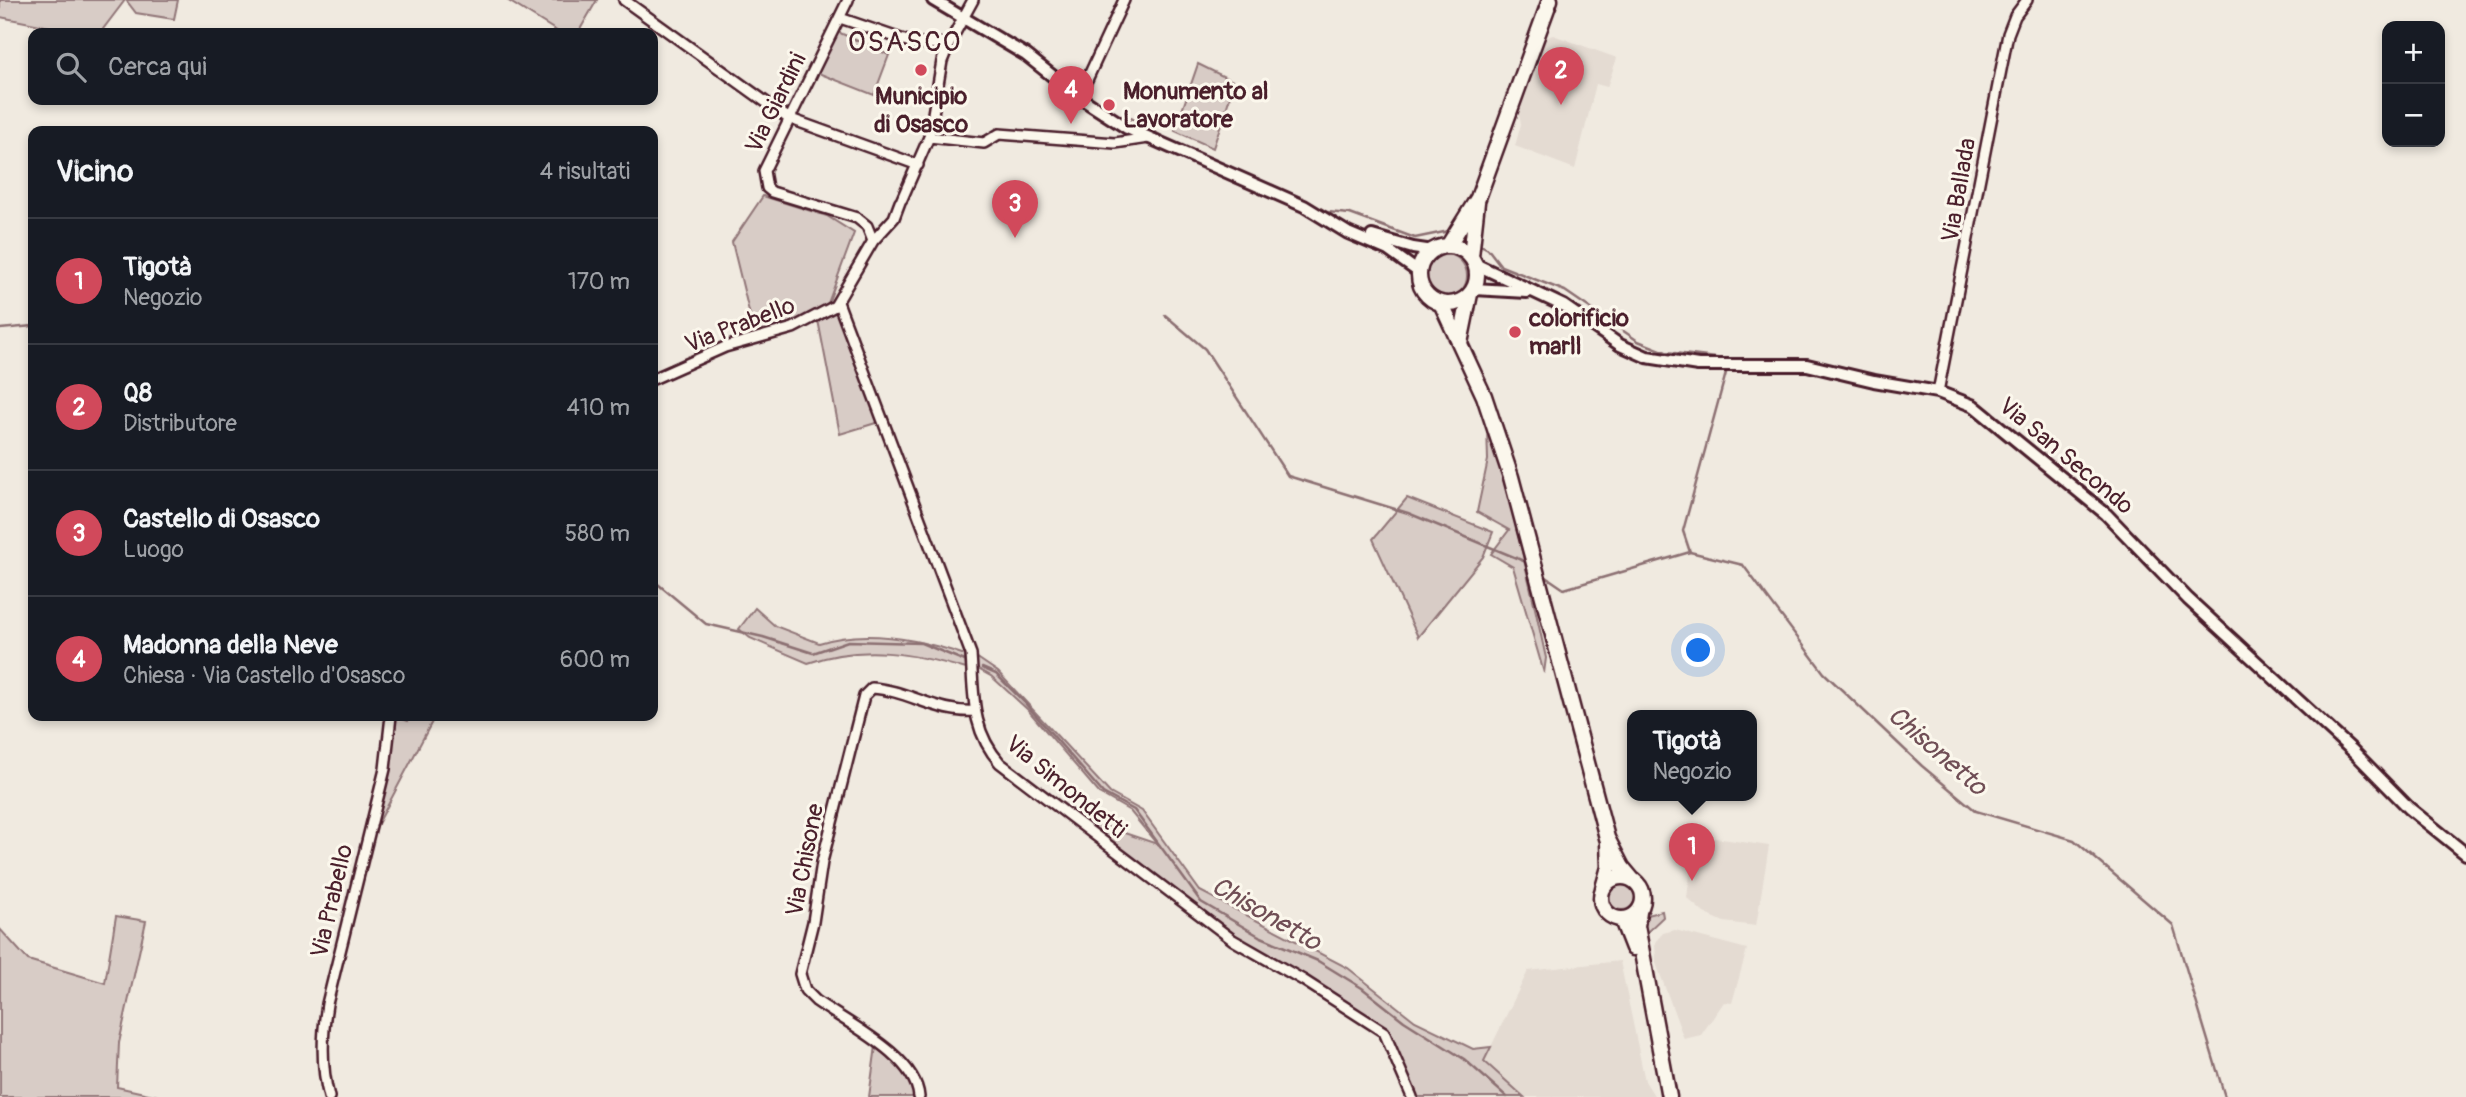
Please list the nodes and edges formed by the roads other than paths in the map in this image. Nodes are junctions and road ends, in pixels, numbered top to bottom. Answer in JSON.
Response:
{"nodes":[{"id":1,"x":624,"y":0,"type":"edge"},
{"id":2,"x":848,"y":0,"type":"edge"},
{"id":3,"x":933,"y":0,"type":"edge"},
{"id":4,"x":973,"y":0,"type":"edge"},
{"id":5,"x":1124,"y":0,"type":"edge"},
{"id":6,"x":1550,"y":0,"type":"edge"},
{"id":7,"x":2027,"y":0,"type":"edge"},
{"id":8,"x":840,"y":18,"type":"junction"},
{"id":9,"x":965,"y":18,"type":"junction"},
{"id":10,"x":949,"y":44,"type":"junction"},
{"id":11,"x":1079,"y":97,"type":"junction"},
{"id":12,"x":788,"y":118,"type":"junction"},
{"id":13,"x":929,"y":136,"type":"junction"},
{"id":14,"x":1148,"y":138,"type":"junction"},
{"id":15,"x":918,"y":165,"type":"junction"},
{"id":16,"x":1478,"y":198,"type":"junction"},
{"id":17,"x":1331,"y":221,"type":"junction"},
{"id":18,"x":873,"y":241,"type":"junction"},
{"id":19,"x":1440,"y":248,"type":"junction"},
{"id":20,"x":1473,"y":260,"type":"junction"},
{"id":21,"x":1420,"y":273,"type":"junction"},
{"id":22,"x":1472,"y":292,"type":"junction"},
{"id":23,"x":1537,"y":293,"type":"junction"},
{"id":24,"x":838,"y":302,"type":"junction"},
{"id":25,"x":1441,"y":303,"type":"junction"},
{"id":26,"x":1460,"y":344,"type":"junction"},
{"id":27,"x":658,"y":377,"type":"edge"},
{"id":28,"x":1938,"y":392,"type":"junction"},
{"id":29,"x":975,"y":711,"type":"junction"},
{"id":30,"x":390,"y":721,"type":"edge"},
{"id":31,"x":1608,"y":838,"type":"junction"},
{"id":32,"x":2466,"y":855,"type":"edge"},
{"id":33,"x":1632,"y":879,"type":"junction"},
{"id":34,"x":1602,"y":890,"type":"junction"},
{"id":35,"x":1639,"y":912,"type":"junction"},
{"id":36,"x":1622,"y":920,"type":"junction"},
{"id":37,"x":328,"y":1097,"type":"edge"},
{"id":38,"x":919,"y":1097,"type":"edge"},
{"id":39,"x":1412,"y":1097,"type":"edge"},
{"id":40,"x":1662,"y":1097,"type":"edge"},
{"id":41,"x":1670,"y":1097,"type":"edge"}],
"edges":[{"from":1,"to":12,"type":"street"},
{"from":2,"to":8,"type":"street","name":"Via Giardini"},
{"from":3,"to":9,"type":"street"},
{"from":4,"to":9,"type":"street"},
{"from":5,"to":11,"type":"street"},
{"from":6,"to":16,"type":"main road"},
{"from":7,"to":28,"type":"street","name":"Via Ballada"},
{"from":8,"to":10,"type":"street"},
{"from":8,"to":12,"type":"street","name":"Via Giardini"},
{"from":9,"to":10,"type":"street"},
{"from":9,"to":11,"type":"street"},
{"from":10,"to":13,"type":"street"},
{"from":11,"to":14,"type":"street"},
{"from":12,"to":15,"type":"street"},
{"from":12,"to":18,"type":"street","name":"Via Giardini"},
{"from":13,"to":14,"type":"street"},
{"from":13,"to":15,"type":"street"},
{"from":14,"to":17,"type":"street"},
{"from":15,"to":18,"type":"street"},
{"from":16,"to":19,"type":"main road"},
{"from":16,"to":20,"type":"main road"},
{"from":17,"to":19,"type":"street"},
{"from":17,"to":21,"type":"street"},
{"from":18,"to":24,"type":"street"},
{"from":19,"to":20,"type":"main road"},
{"from":19,"to":21,"type":"main road"},
{"from":20,"to":22,"type":"main road"},
{"from":20,"to":23,"type":"street","name":"Via San Secondo"},
{"from":21,"to":25,"type":"main road"},
{"from":22,"to":23,"type":"street"},
{"from":22,"to":25,"type":"main road"},
{"from":22,"to":26,"type":"main road"},
{"from":23,"to":28,"type":"street","name":"Via San Secondo"},
{"from":24,"to":27,"type":"street","name":"Via Prabello"},
{"from":24,"to":29,"type":"street","name":"Via Simondetti"},
{"from":25,"to":26,"type":"main road"},
{"from":26,"to":31,"type":"main road"},
{"from":28,"to":32,"type":"street","name":"Via San Secondo"},
{"from":29,"to":38,"type":"street","name":"Via Chisone"},
{"from":29,"to":39,"type":"street","name":"Via Simondetti"},
{"from":30,"to":37,"type":"street","name":"Via Prabello"},
{"from":31,"to":33,"type":"main road"},
{"from":31,"to":34,"type":"main road"},
{"from":33,"to":34,"type":"main road"},
{"from":33,"to":35,"type":"main road"},
{"from":34,"to":36,"type":"main road"},
{"from":35,"to":36,"type":"main road"},
{"from":35,"to":41,"type":"main road"},
{"from":36,"to":40,"type":"main road"}]}
